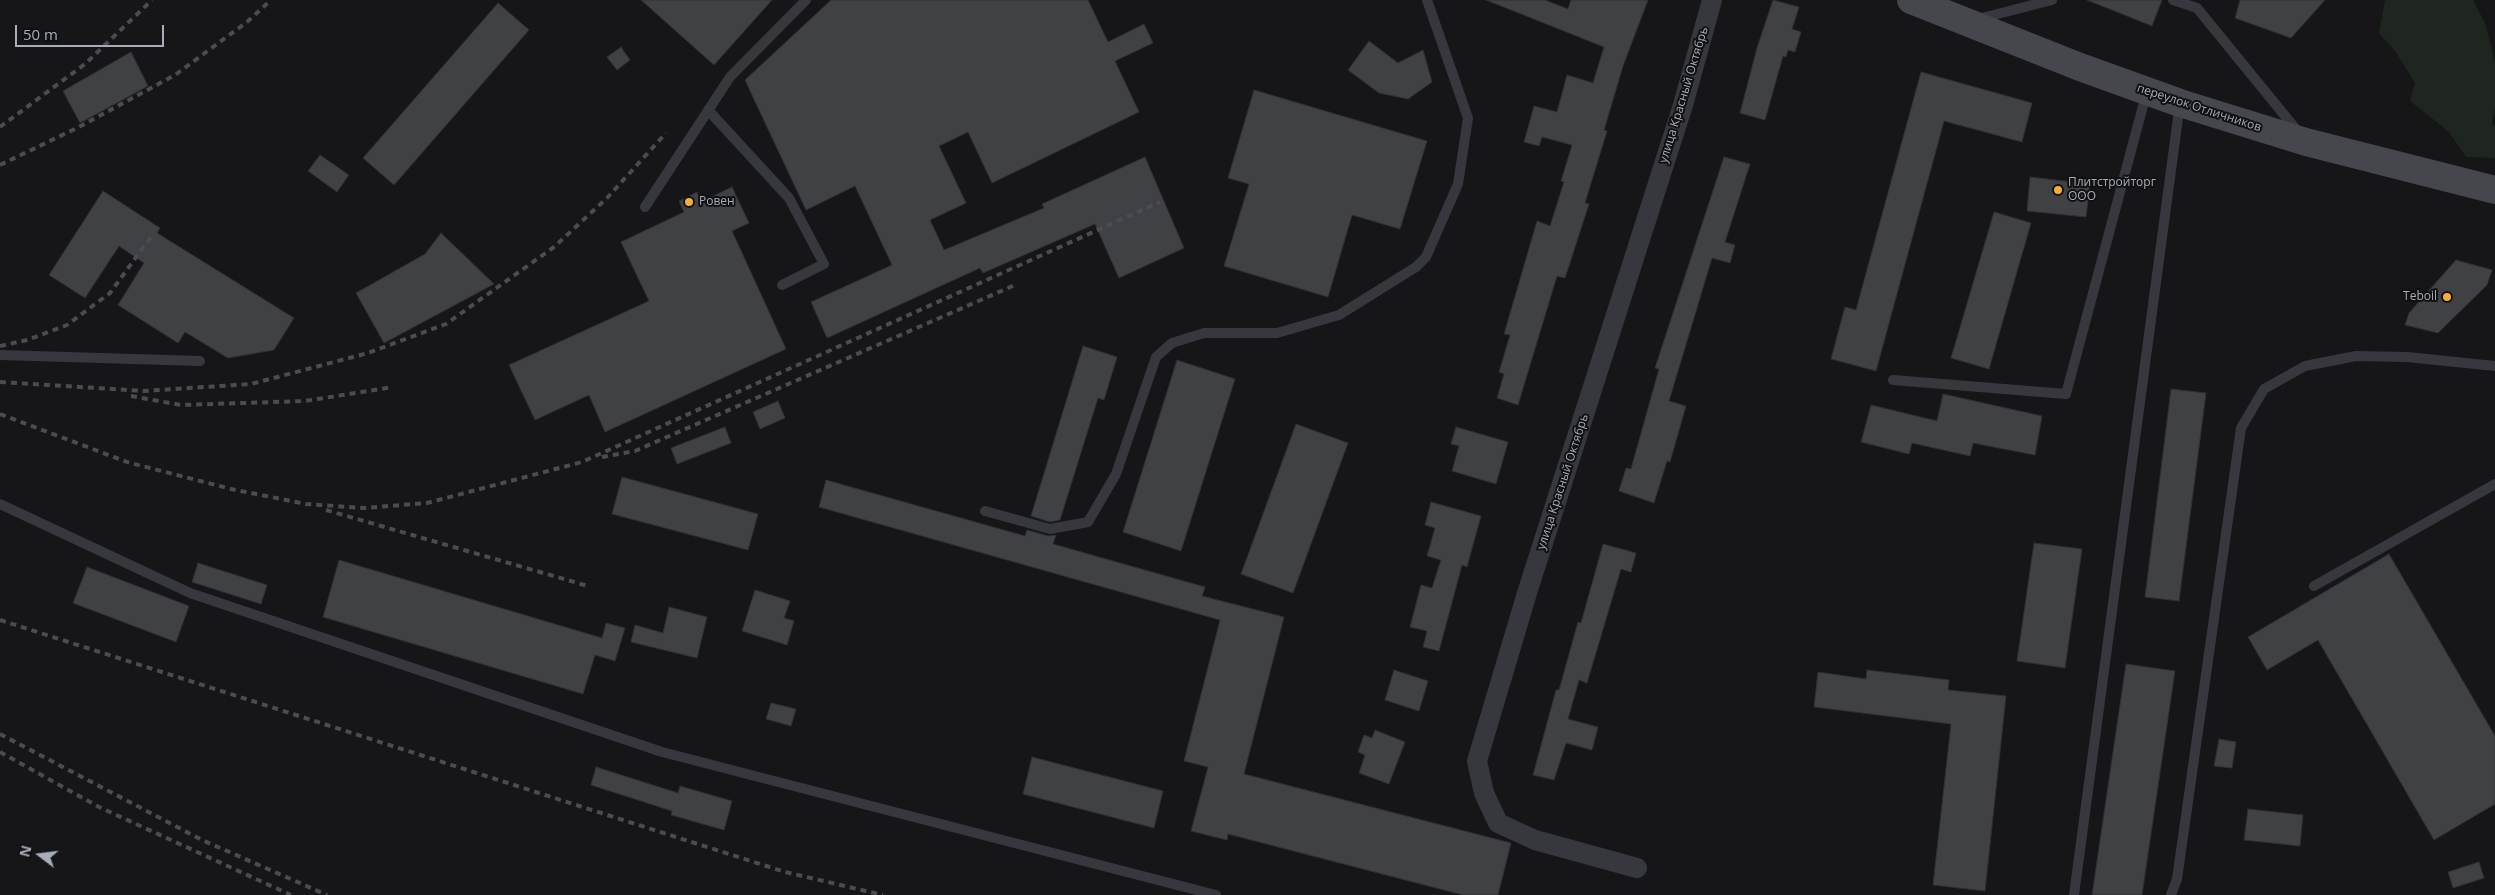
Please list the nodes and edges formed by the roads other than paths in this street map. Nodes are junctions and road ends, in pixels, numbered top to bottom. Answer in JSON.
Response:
{"nodes":[{"id":1,"x":806,"y":0,"type":"edge"},
{"id":2,"x":1427,"y":0,"type":"edge"},
{"id":3,"x":1712,"y":0,"type":"edge"},
{"id":4,"x":1911,"y":0,"type":"edge"},
{"id":5,"x":2052,"y":0,"type":"edge"},
{"id":6,"x":2173,"y":0,"type":"edge"},
{"id":7,"x":1967,"y":22,"type":"junction"},
{"id":8,"x":2147,"y":92,"type":"junction"},
{"id":9,"x":2180,"y":103,"type":"junction"},
{"id":10,"x":708,"y":110,"type":"junction"},
{"id":11,"x":2306,"y":142,"type":"junction"},
{"id":12,"x":2495,"y":190,"type":"edge"},
{"id":13,"x":645,"y":207,"type":"dead end"},
{"id":14,"x":782,"y":285,"type":"dead end"},
{"id":15,"x":0,"y":355,"type":"edge"},
{"id":16,"x":200,"y":362,"type":"dead end"},
{"id":17,"x":2495,"y":366,"type":"edge"},
{"id":18,"x":1893,"y":380,"type":"dead end"},
{"id":19,"x":2495,"y":484,"type":"edge"},
{"id":20,"x":0,"y":504,"type":"edge"},
{"id":21,"x":985,"y":511,"type":"dead end"},
{"id":22,"x":2314,"y":586,"type":"dead end"},
{"id":23,"x":1637,"y":868,"type":"dead end"},
{"id":24,"x":1216,"y":895,"type":"edge"},
{"id":25,"x":2074,"y":895,"type":"edge"},
{"id":26,"x":2171,"y":895,"type":"edge"}],
"edges":[{"from":1,"to":10,"type":"lane"},
{"from":2,"to":21,"type":"lane"},
{"from":3,"to":23,"type":"street","name":"улица Красный Октябрь"},
{"from":4,"to":7,"type":"main road","name":"переулок Отличников"},
{"from":5,"to":7,"type":"lane"},
{"from":6,"to":11,"type":"lane"},
{"from":7,"to":8,"type":"main road","name":"переулок Отличников"},
{"from":8,"to":9,"type":"main road","name":"переулок Отличников"},
{"from":8,"to":18,"type":"lane"},
{"from":9,"to":11,"type":"main road","name":"переулок Отличников"},
{"from":9,"to":25,"type":"lane"},
{"from":10,"to":13,"type":"lane"},
{"from":10,"to":14,"type":"lane"},
{"from":11,"to":12,"type":"main road","name":"переулок Отличников"},
{"from":15,"to":16,"type":"lane"},
{"from":17,"to":26,"type":"lane"},
{"from":19,"to":22,"type":"lane"},
{"from":20,"to":24,"type":"lane"}]}
